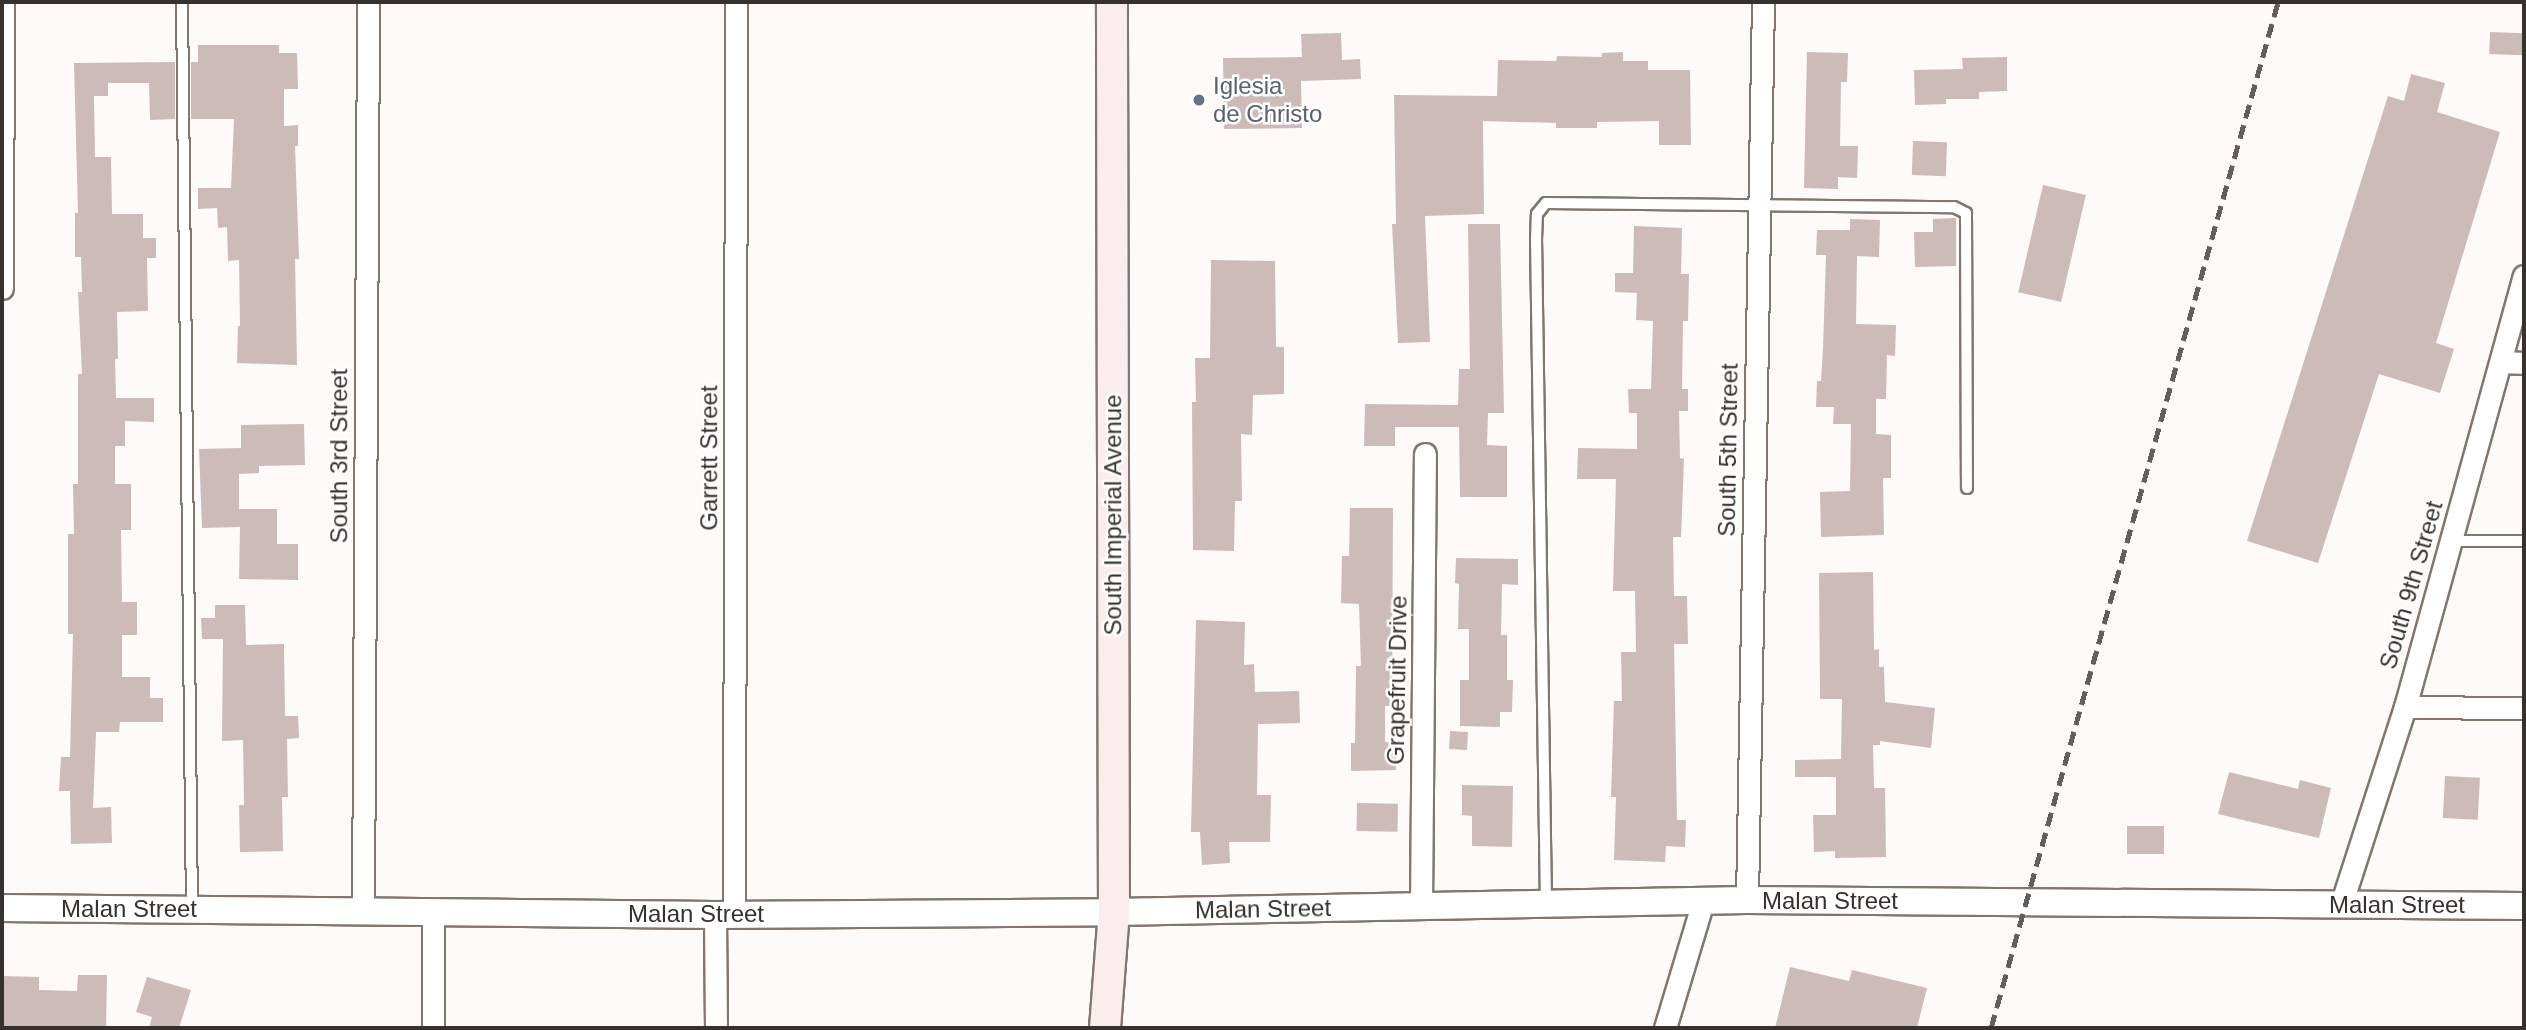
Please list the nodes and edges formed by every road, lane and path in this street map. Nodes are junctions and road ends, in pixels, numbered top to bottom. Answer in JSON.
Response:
{"nodes":[{"id":1,"x":2,"y":2,"type":"edge"},
{"id":2,"x":182,"y":2,"type":"edge"},
{"id":3,"x":368,"y":2,"type":"edge"},
{"id":4,"x":736,"y":2,"type":"edge"},
{"id":5,"x":1112,"y":2,"type":"edge"},
{"id":6,"x":1763,"y":2,"type":"edge"},
{"id":7,"x":1758,"y":205,"type":"junction"},
{"id":8,"x":2524,"y":276,"type":"edge"},
{"id":9,"x":2,"y":288,"type":"edge"},
{"id":10,"x":2501,"y":362,"type":"junction"},
{"id":11,"x":2524,"y":363,"type":"edge"},
{"id":12,"x":1425,"y":454,"type":"dead end"},
{"id":13,"x":1967,"y":488,"type":"dead end"},
{"id":14,"x":2451,"y":541,"type":"junction"},
{"id":15,"x":2524,"y":541,"type":"edge"},
{"id":16,"x":2404,"y":707,"type":"junction"},
{"id":17,"x":2524,"y":708,"type":"edge"},
{"id":18,"x":1747,"y":900,"type":"junction"},
{"id":19,"x":1703,"y":901,"type":"junction"},
{"id":20,"x":1546,"y":904,"type":"junction"},
{"id":21,"x":2341,"y":905,"type":"junction"},
{"id":22,"x":1421,"y":906,"type":"junction"},
{"id":23,"x":2524,"y":906,"type":"edge"},
{"id":24,"x":2,"y":908,"type":"edge"},
{"id":25,"x":192,"y":909,"type":"junction"},
{"id":26,"x":363,"y":911,"type":"junction"},
{"id":27,"x":1114,"y":912,"type":"junction"},
{"id":28,"x":433,"y":914,"type":"junction"},
{"id":29,"x":724,"y":914,"type":"junction"},
{"id":30,"x":433,"y":1028,"type":"edge"},
{"id":31,"x":716,"y":1028,"type":"edge"},
{"id":32,"x":1105,"y":1028,"type":"edge"},
{"id":33,"x":1665,"y":1028,"type":"edge"}],
"edges":[{"from":1,"to":9,"type":"street"},
{"from":2,"to":25,"type":"lane"},
{"from":3,"to":26,"type":"street","name":"South 3rd Street"},
{"from":4,"to":29,"type":"street","name":"Garrett Street"},
{"from":5,"to":27,"type":"main road","name":"South Imperial Avenue"},
{"from":6,"to":7,"type":"street","name":"South 5th Street"},
{"from":7,"to":13,"type":"lane"},
{"from":7,"to":18,"type":"street","name":"South 5th Street"},
{"from":7,"to":20,"type":"lane"},
{"from":8,"to":10,"type":"street","name":"South 9th Street"},
{"from":10,"to":11,"type":"street"},
{"from":10,"to":14,"type":"street","name":"South 9th Street"},
{"from":12,"to":22,"type":"street","name":"Grapefruit Drive"},
{"from":14,"to":15,"type":"lane"},
{"from":14,"to":16,"type":"street","name":"South 9th Street"},
{"from":16,"to":17,"type":"street"},
{"from":16,"to":21,"type":"street","name":"South 9th Street"},
{"from":18,"to":19,"type":"street","name":"Malan Street"},
{"from":18,"to":21,"type":"street","name":"Malan Street"},
{"from":19,"to":20,"type":"street","name":"Malan Street"},
{"from":19,"to":33,"type":"street"},
{"from":20,"to":22,"type":"street","name":"Malan Street"},
{"from":21,"to":23,"type":"street","name":"Malan Street"},
{"from":22,"to":27,"type":"street","name":"Malan Street"},
{"from":24,"to":25,"type":"street","name":"Malan Street"},
{"from":25,"to":26,"type":"street","name":"Malan Street"},
{"from":26,"to":28,"type":"street","name":"Malan Street"},
{"from":27,"to":29,"type":"street","name":"Malan Street"},
{"from":27,"to":32,"type":"main road","name":"South Imperial Avenue"},
{"from":28,"to":29,"type":"street","name":"Malan Street"},
{"from":28,"to":30,"type":"street"},
{"from":29,"to":31,"type":"street","name":"Garrett Street"}]}
